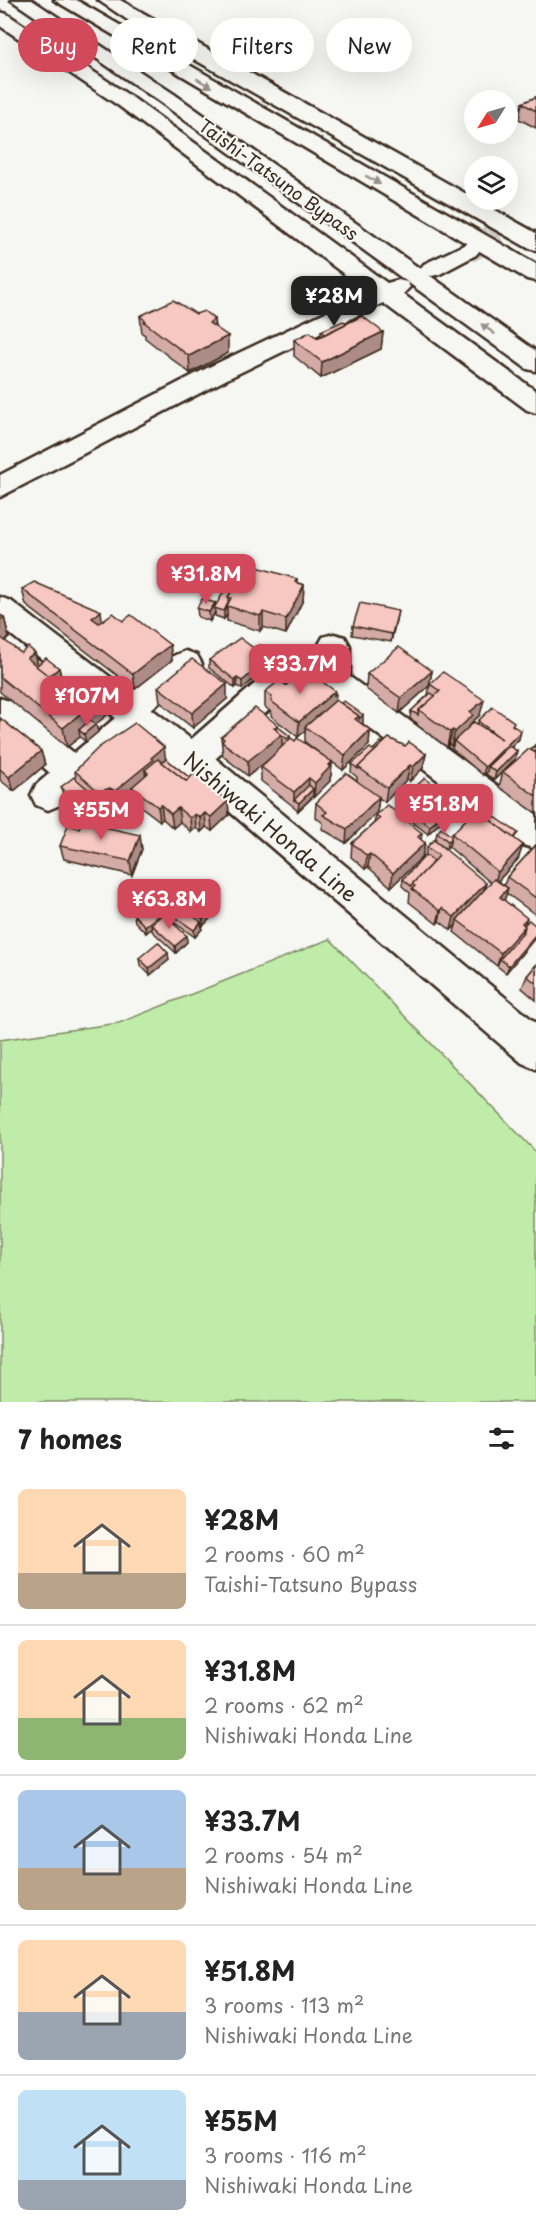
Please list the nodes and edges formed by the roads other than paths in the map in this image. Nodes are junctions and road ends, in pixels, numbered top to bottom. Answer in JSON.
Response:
{"nodes":[{"id":1,"x":20,"y":0,"type":"edge"},
{"id":2,"x":63,"y":0,"type":"edge"},
{"id":3,"x":107,"y":0,"type":"edge"},
{"id":4,"x":0,"y":3,"type":"edge"},
{"id":5,"x":0,"y":18,"type":"edge"},
{"id":6,"x":167,"y":98,"type":"junction"},
{"id":7,"x":536,"y":215,"type":"edge"},
{"id":8,"x":504,"y":231,"type":"junction"},
{"id":9,"x":536,"y":243,"type":"edge"},
{"id":10,"x":468,"y":250,"type":"tunnel mouth"},
{"id":11,"x":432,"y":269,"type":"dead end"},
{"id":12,"x":536,"y":274,"type":"edge"},
{"id":13,"x":393,"y":290,"type":"junction"},
{"id":14,"x":536,"y":363,"type":"edge"},
{"id":15,"x":536,"y":404,"type":"edge"},
{"id":16,"x":0,"y":487,"type":"edge"},
{"id":17,"x":0,"y":609,"type":"edge"},
{"id":18,"x":186,"y":664,"type":"edge"},
{"id":19,"x":0,"y":711,"type":"edge"},
{"id":20,"x":133,"y":713,"type":"junction"},
{"id":21,"x":192,"y":759,"type":"junction"},
{"id":22,"x":74,"y":772,"type":"junction"},
{"id":23,"x":48,"y":795,"type":"dead end"},
{"id":24,"x":536,"y":834,"type":"edge"},
{"id":25,"x":536,"y":1049,"type":"edge"}],
"edges":[{"from":1,"to":6,"type":"main road","name":"Taishi-Tatsuno Bypass"},
{"from":2,"to":12,"type":"main road","name":"Taishi-Tatsuno Bypass","one_way":true},
{"from":3,"to":8,"type":"main road"},
{"from":4,"to":6,"type":"main road"},
{"from":5,"to":13,"type":"main road"},
{"from":14,"to":6,"type":"main road","name":"Taishi-Tatsuno Bypass","one_way":true},
{"from":7,"to":8,"type":"main road"},
{"from":8,"to":9,"type":"main road"},
{"from":10,"to":11,"type":"main road"},
{"from":13,"to":15,"type":"main road"},
{"from":13,"to":16,"type":"main road"},
{"from":17,"to":20,"type":"main road","name":"Nishiwaki Honda Line"},
{"from":18,"to":20,"type":"main road"},
{"from":19,"to":22,"type":"main road"},
{"from":20,"to":21,"type":"main road","name":"Nishiwaki Honda Line"},
{"from":20,"to":22,"type":"main road"},
{"from":21,"to":24,"type":"main road"},
{"from":21,"to":25,"type":"main road","name":"Nishiwaki Honda Line"},
{"from":22,"to":23,"type":"main road"}]}
